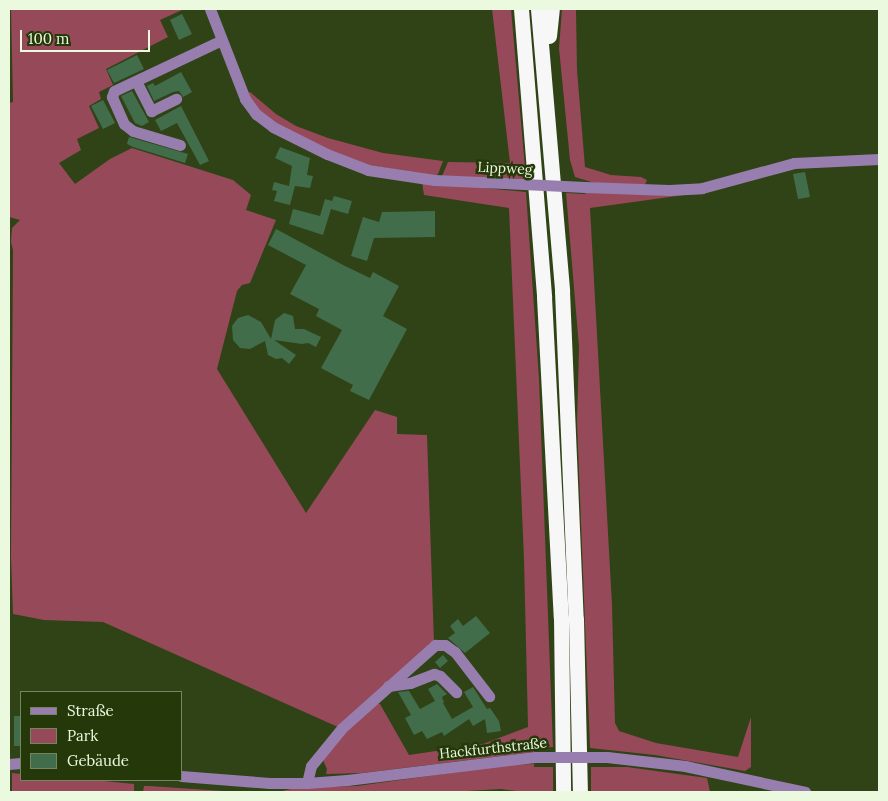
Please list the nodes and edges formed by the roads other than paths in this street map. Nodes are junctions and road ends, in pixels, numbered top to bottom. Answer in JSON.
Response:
{"nodes":[{"id":1,"x":210,"y":9,"type":"edge"},
{"id":2,"x":521,"y":9,"type":"edge"},
{"id":3,"x":538,"y":9,"type":"edge"},
{"id":4,"x":552,"y":9,"type":"edge"},
{"id":5,"x":222,"y":40,"type":"junction"},
{"id":6,"x":544,"y":60,"type":"junction"},
{"id":7,"x":136,"y":81,"type":"junction"},
{"id":8,"x":176,"y":99,"type":"dead end"},
{"id":9,"x":180,"y":145,"type":"dead end"},
{"id":10,"x":879,"y":159,"type":"edge"},
{"id":11,"x":386,"y":687,"type":"junction"},
{"id":12,"x":456,"y":692,"type":"dead end"},
{"id":13,"x":489,"y":696,"type":"dead end"},
{"id":14,"x":182,"y":776,"type":"edge"},
{"id":15,"x":308,"y":783,"type":"junction"},
{"id":16,"x":269,"y":788,"type":"edge"},
{"id":17,"x":564,"y":792,"type":"edge"},
{"id":18,"x":580,"y":792,"type":"edge"},
{"id":19,"x":805,"y":792,"type":"edge"}],
"edges":[{"from":1,"to":5,"type":"street","name":"Lippweg"},
{"from":2,"to":17,"type":"highway"},
{"from":3,"to":6,"type":"highway"},
{"from":4,"to":6,"type":"highway"},
{"from":5,"to":7,"type":"street"},
{"from":5,"to":10,"type":"street","name":"Lippweg","bridge":true},
{"from":6,"to":18,"type":"highway"},
{"from":7,"to":8,"type":"street"},
{"from":7,"to":9,"type":"street"},
{"from":11,"to":12,"type":"street"},
{"from":11,"to":13,"type":"street"},
{"from":11,"to":15,"type":"street"},
{"from":14,"to":16,"type":"street","name":"Hackfurthstraße"},
{"from":15,"to":16,"type":"street","name":"Hackfurthstraße"},
{"from":15,"to":19,"type":"street","name":"Hackfurthstraße","bridge":true}]}
